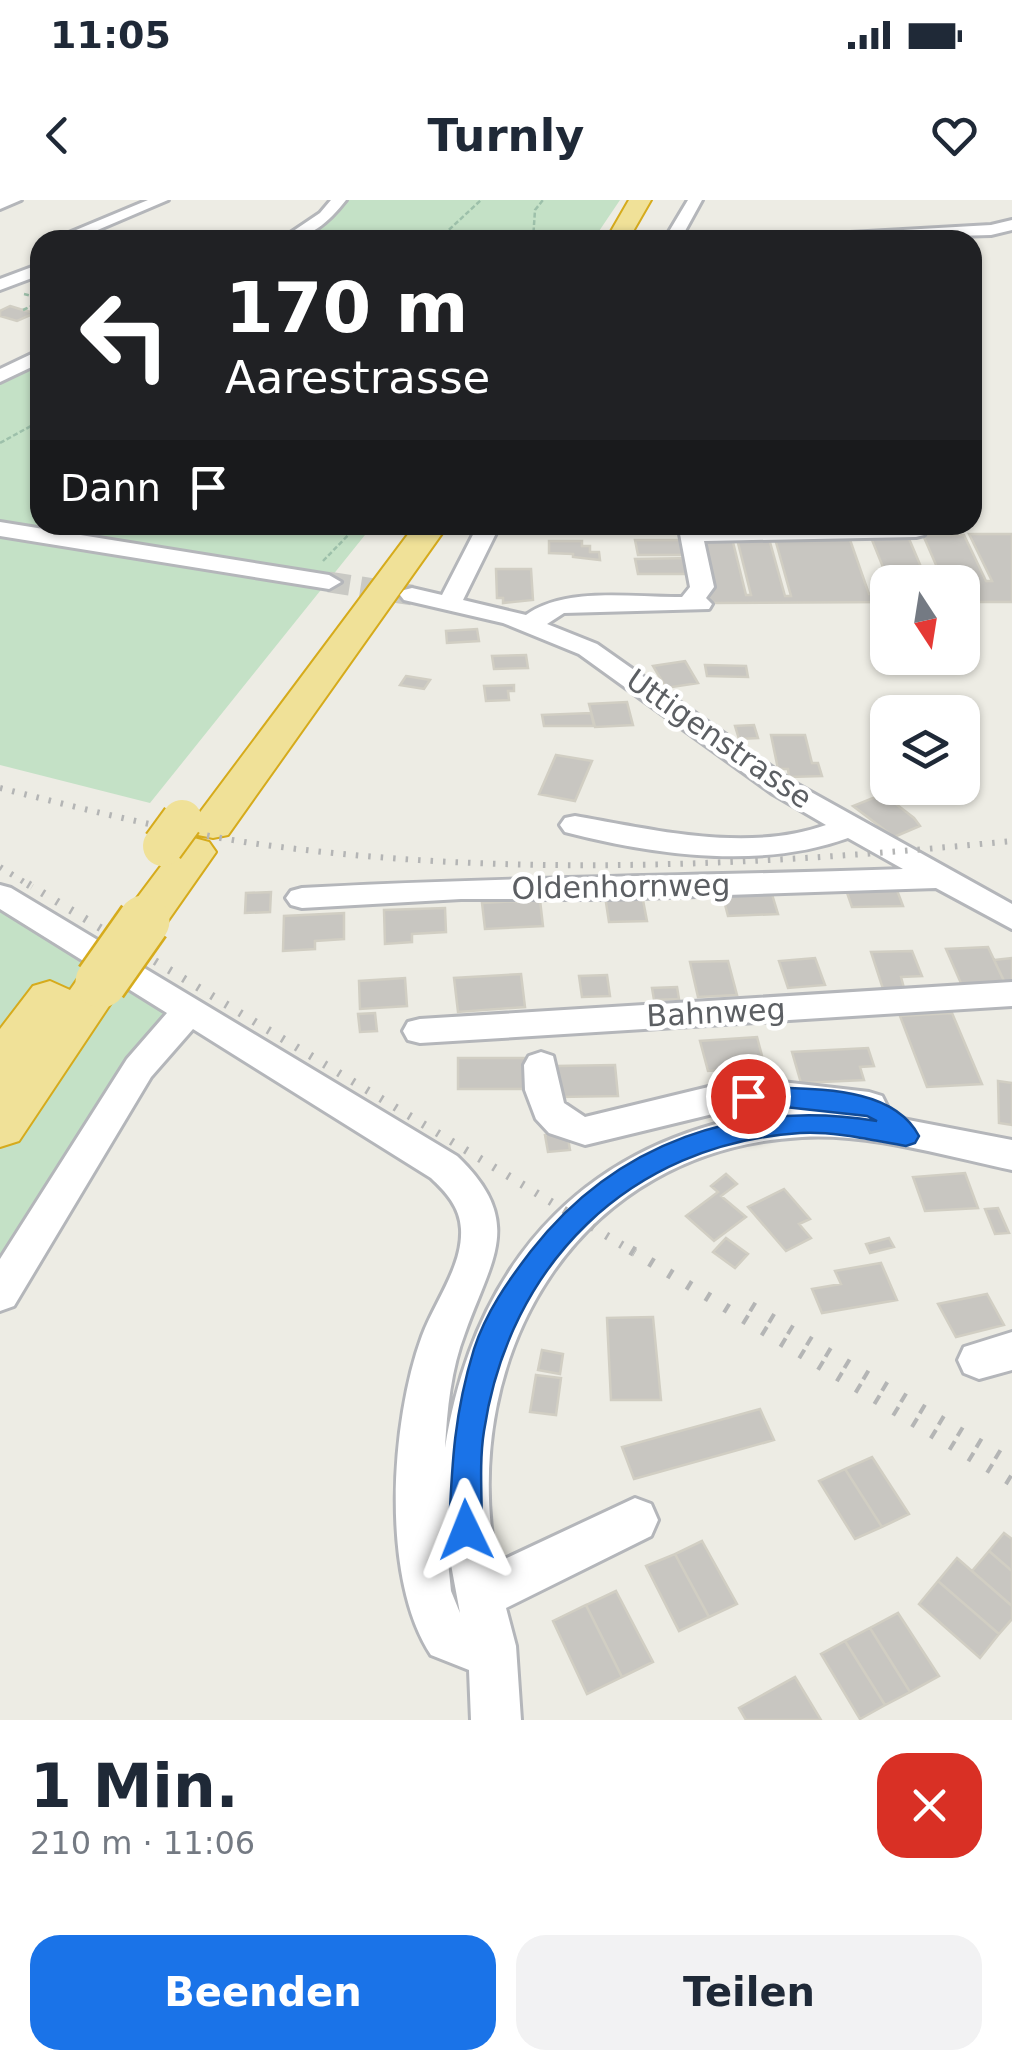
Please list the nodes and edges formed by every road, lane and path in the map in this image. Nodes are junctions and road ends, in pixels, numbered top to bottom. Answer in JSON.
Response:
{"nodes":[{"id":1,"x":14,"y":200,"type":"edge"},
{"id":2,"x":161,"y":200,"type":"edge"},
{"id":3,"x":339,"y":200,"type":"edge"},
{"id":4,"x":481,"y":200,"type":"edge"},
{"id":5,"x":544,"y":200,"type":"edge"},
{"id":6,"x":640,"y":200,"type":"edge"},
{"id":7,"x":657,"y":200,"type":"edge"},
{"id":8,"x":695,"y":200,"type":"edge"},
{"id":9,"x":0,"y":205,"type":"edge"},
{"id":10,"x":1012,"y":225,"type":"edge"},
{"id":11,"x":85,"y":230,"type":"edge"},
{"id":12,"x":303,"y":230,"type":"edge"},
{"id":13,"x":449,"y":230,"type":"edge"},
{"id":14,"x":533,"y":230,"type":"edge"},
{"id":15,"x":623,"y":230,"type":"edge"},
{"id":16,"x":640,"y":230,"type":"edge"},
{"id":17,"x":678,"y":230,"type":"edge"},
{"id":18,"x":982,"y":231,"type":"edge"},
{"id":19,"x":10,"y":260,"type":"dead end"},
{"id":20,"x":30,"y":265,"type":"edge"},
{"id":21,"x":30,"y":272,"type":"edge"},
{"id":22,"x":30,"y":282,"type":"edge"},
{"id":23,"x":0,"y":286,"type":"edge"},
{"id":24,"x":30,"y":305,"type":"edge"},
{"id":25,"x":23,"y":310,"type":"dead end"},
{"id":26,"x":30,"y":361,"type":"edge"},
{"id":27,"x":0,"y":376,"type":"edge"},
{"id":28,"x":30,"y":426,"type":"edge"},
{"id":29,"x":0,"y":443,"type":"edge"},
{"id":30,"x":0,"y":528,"type":"edge"},
{"id":31,"x":30,"y":533,"type":"edge"},
{"id":32,"x":43,"y":535,"type":"edge"},
{"id":33,"x":348,"y":535,"type":"edge"},
{"id":34,"x":399,"y":535,"type":"edge"},
{"id":35,"x":424,"y":535,"type":"edge"},
{"id":36,"x":484,"y":535,"type":"edge"},
{"id":37,"x":692,"y":535,"type":"edge"},
{"id":38,"x":304,"y":578,"type":"junction"},
{"id":39,"x":329,"y":582,"type":"tunnel mouth"},
{"id":40,"x":412,"y":595,"type":"tunnel mouth"},
{"id":41,"x":450,"y":602,"type":"junction"},
{"id":42,"x":530,"y":624,"type":"junction"},
{"id":43,"x":575,"y":825,"type":"dead end"},
{"id":44,"x":849,"y":827,"type":"junction"},
{"id":45,"x":188,"y":836,"type":"junction"},
{"id":46,"x":940,"y":878,"type":"junction"},
{"id":47,"x":0,"y":895,"type":"edge"},
{"id":48,"x":302,"y":898,"type":"dead end"},
{"id":49,"x":1012,"y":918,"type":"edge"},
{"id":50,"x":88,"y":972,"type":"junction"},
{"id":51,"x":1012,"y":994,"type":"edge"},
{"id":52,"x":187,"y":1013,"type":"junction"},
{"id":53,"x":420,"y":1031,"type":"dead end"},
{"id":54,"x":541,"y":1065,"type":"dead end"},
{"id":55,"x":0,"y":1067,"type":"edge"},
{"id":56,"x":0,"y":1126,"type":"edge"},
{"id":57,"x":906,"y":1136,"type":"junction"},
{"id":58,"x":1012,"y":1155,"type":"edge"},
{"id":59,"x":0,"y":1294,"type":"edge"},
{"id":60,"x":635,"y":1520,"type":"dead end"},
{"id":61,"x":481,"y":1595,"type":"junction"},
{"id":62,"x":492,"y":1646,"type":"junction"},
{"id":63,"x":496,"y":1720,"type":"edge"}],
"edges":[{"from":1,"to":9,"type":"street"},
{"from":2,"to":11,"type":"street"},
{"from":3,"to":12,"type":"street"},
{"from":4,"to":13,"type":"path"},
{"from":5,"to":14,"type":"path"},
{"from":6,"to":15,"type":"highway"},
{"from":7,"to":16,"type":"highway"},
{"from":8,"to":17,"type":"street"},
{"from":10,"to":18,"type":"street"},
{"from":19,"to":20,"type":"street"},
{"from":21,"to":23,"type":"street"},
{"from":22,"to":23,"type":"street"},
{"from":24,"to":25,"type":"path"},
{"from":26,"to":27,"type":"street"},
{"from":28,"to":29,"type":"path"},
{"from":30,"to":31,"type":"street"},
{"from":32,"to":38,"type":"street"},
{"from":33,"to":38,"type":"path"},
{"from":34,"to":45,"type":"highway"},
{"from":35,"to":45,"type":"highway"},
{"from":36,"to":41,"type":"street"},
{"from":37,"to":42,"type":"street"},
{"from":38,"to":39,"type":"street"},
{"from":40,"to":41,"type":"street","name":"Uttigenstrasse"},
{"from":41,"to":42,"type":"street","name":"Uttigenstrasse"},
{"from":42,"to":44,"type":"street","name":"Uttigenstrasse"},
{"from":43,"to":44,"type":"street"},
{"from":44,"to":46,"type":"street","name":"Uttigenstrasse"},
{"from":45,"to":50,"type":"highway","bridge":true},
{"from":46,"to":48,"type":"street","name":"Oldenhornweg"},
{"from":46,"to":49,"type":"street","name":"Uttigenstrasse"},
{"from":47,"to":52,"type":"street"},
{"from":50,"to":55,"type":"highway"},
{"from":50,"to":56,"type":"highway"},
{"from":51,"to":53,"type":"street","name":"Bahnweg"},
{"from":52,"to":59,"type":"street"},
{"from":52,"to":62,"type":"street"},
{"from":54,"to":57,"type":"street"},
{"from":57,"to":58,"type":"street"},
{"from":57,"to":61,"type":"street"},
{"from":60,"to":61,"type":"street"},
{"from":61,"to":62,"type":"street"},
{"from":62,"to":63,"type":"street"}]}
